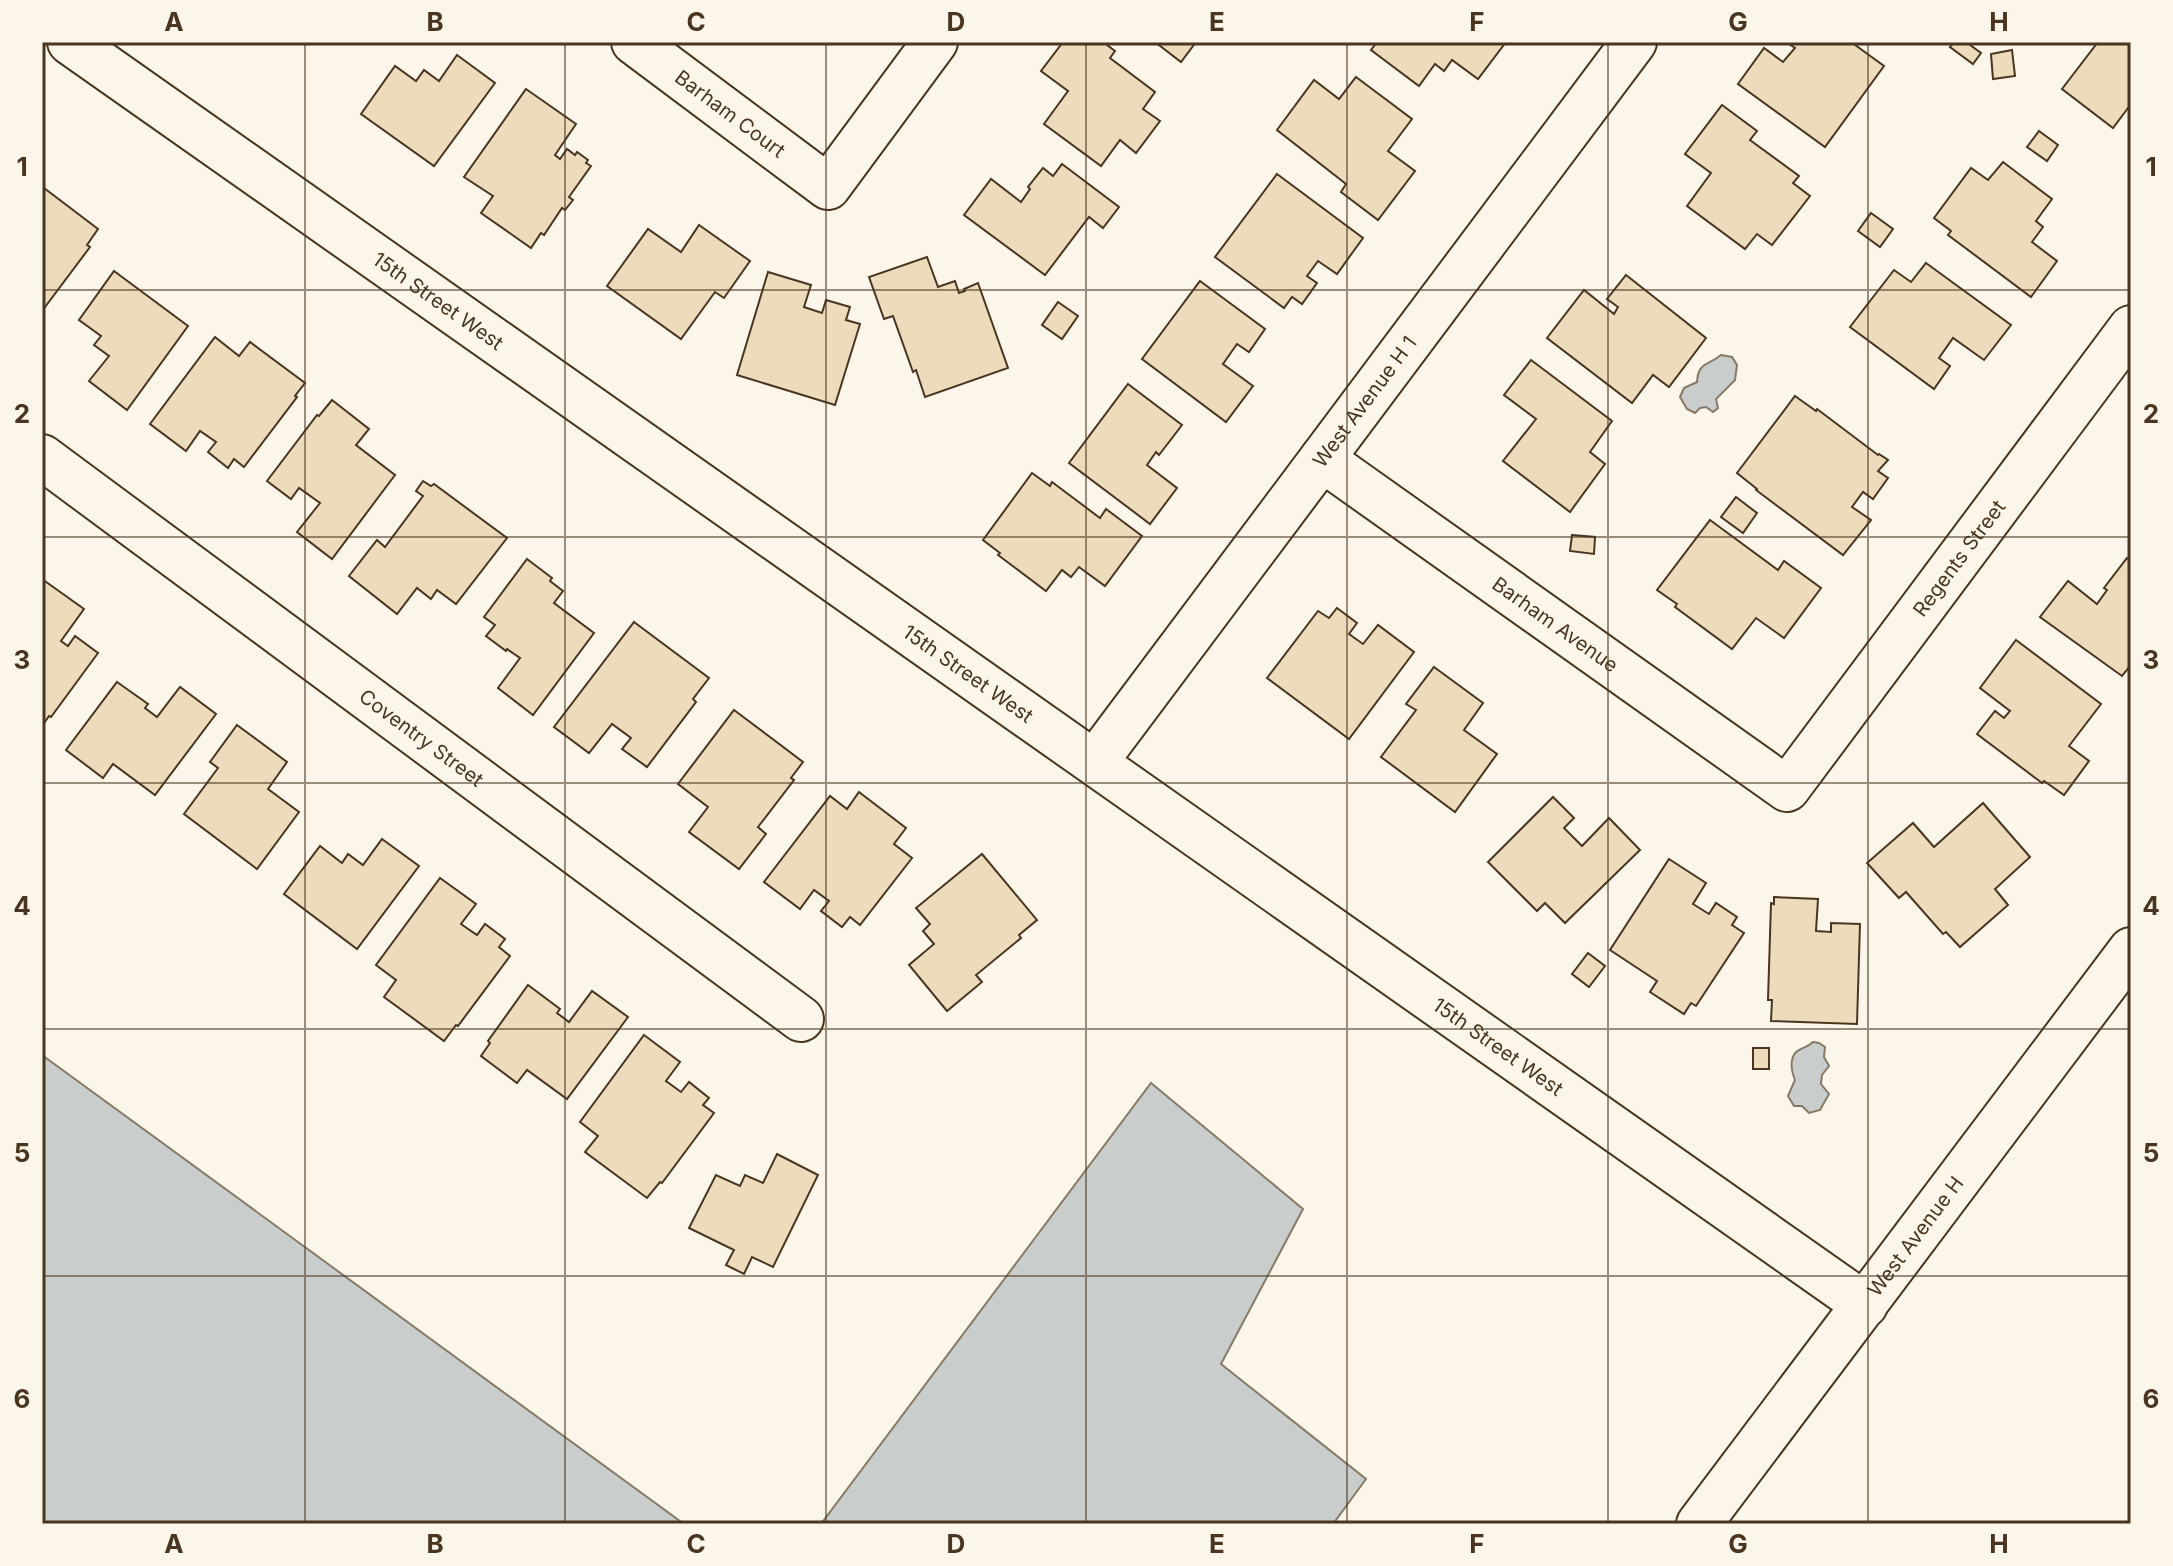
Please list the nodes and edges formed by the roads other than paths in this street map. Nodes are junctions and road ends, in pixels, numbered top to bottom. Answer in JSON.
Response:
{"nodes":[{"id":1,"x":70,"y":42,"type":"edge"},
{"id":2,"x":634,"y":42,"type":"edge"},
{"id":3,"x":935,"y":42,"type":"edge"},
{"id":4,"x":1634,"y":42,"type":"edge"},
{"id":5,"x":2131,"y":328,"type":"edge"},
{"id":6,"x":42,"y":457,"type":"edge"},
{"id":7,"x":1322,"y":459,"type":"junction"},
{"id":8,"x":1095,"y":762,"type":"junction"},
{"id":9,"x":1787,"y":789,"type":"joint"},
{"id":10,"x":2131,"y":950,"type":"edge"},
{"id":11,"x":801,"y":1019,"type":"dead end"},
{"id":12,"x":1865,"y":1305,"type":"junction"},
{"id":13,"x":1699,"y":1524,"type":"edge"}],
"edges":[{"from":1,"to":8,"type":"street","name":"15th Street West"},
{"from":2,"to":3,"type":"street","name":"Barham Court"},
{"from":4,"to":7,"type":"street","name":"West Avenue H 1"},
{"from":5,"to":9,"type":"street","name":"Regents Street"},
{"from":6,"to":11,"type":"street","name":"Coventry Street"},
{"from":7,"to":8,"type":"street","name":"West Avenue H 1"},
{"from":7,"to":9,"type":"street","name":"Barham Avenue"},
{"from":8,"to":12,"type":"street","name":"15th Street West"},
{"from":10,"to":12,"type":"street","name":"West Avenue H"},
{"from":12,"to":13,"type":"street","name":"West Avenue H"}]}
